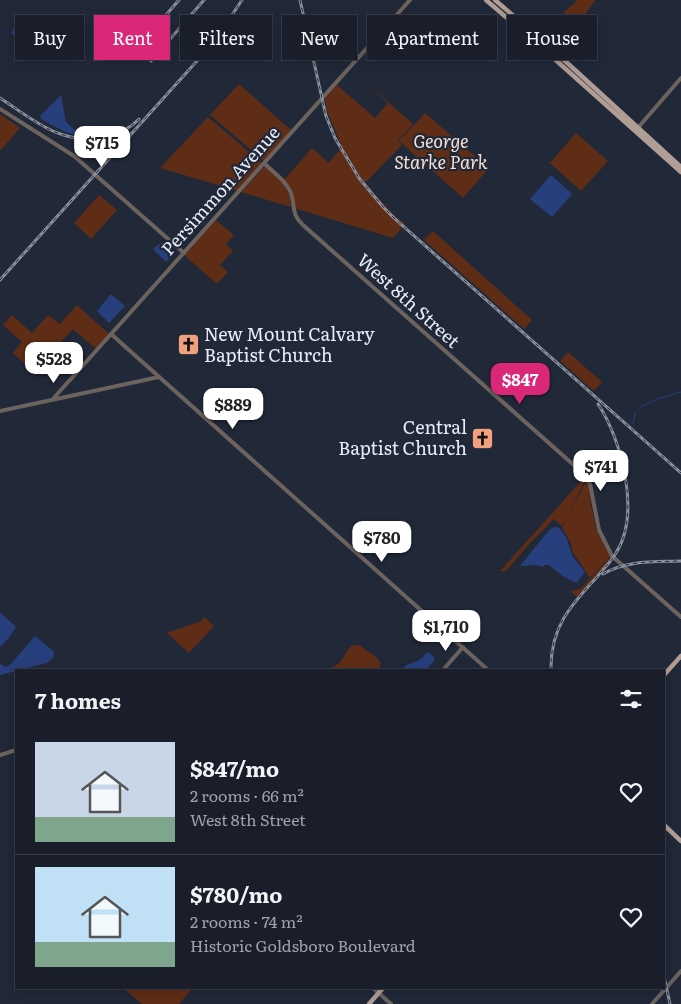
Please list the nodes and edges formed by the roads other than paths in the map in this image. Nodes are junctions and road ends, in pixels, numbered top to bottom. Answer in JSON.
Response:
{"nodes":[{"id":1,"x":410,"y":0,"type":"edge"},
{"id":2,"x":486,"y":0,"type":"edge"},
{"id":3,"x":495,"y":0,"type":"edge"},
{"id":4,"x":513,"y":15,"type":"edge"},
{"id":5,"x":507,"y":18,"type":"edge"},
{"id":6,"x":556,"y":60,"type":"edge"},
{"id":7,"x":560,"y":60,"type":"edge"},
{"id":8,"x":574,"y":73,"type":"junction"},
{"id":9,"x":681,"y":78,"type":"edge"},
{"id":10,"x":0,"y":109,"type":"edge"},
{"id":11,"x":637,"y":130,"type":"junction"},
{"id":12,"x":265,"y":164,"type":"junction"},
{"id":13,"x":681,"y":167,"type":"edge"},
{"id":14,"x":681,"y":172,"type":"edge"},
{"id":15,"x":184,"y":253,"type":"junction"},
{"id":16,"x":111,"y":334,"type":"junction"},
{"id":17,"x":159,"y":377,"type":"junction"},
{"id":18,"x":52,"y":400,"type":"junction"},
{"id":19,"x":0,"y":411,"type":"edge"},
{"id":20,"x":681,"y":617,"type":"edge"},
{"id":21,"x":463,"y":647,"type":"junction"},
{"id":22,"x":681,"y":656,"type":"edge"},
{"id":23,"x":443,"y":669,"type":"edge"},
{"id":24,"x":487,"y":669,"type":"edge"},
{"id":25,"x":665,"y":674,"type":"edge"},
{"id":26,"x":15,"y":750,"type":"edge"},
{"id":27,"x":0,"y":755,"type":"edge"},
{"id":28,"x":665,"y":826,"type":"edge"},
{"id":29,"x":681,"y":840,"type":"edge"},
{"id":30,"x":681,"y":971,"type":"edge"},
{"id":31,"x":373,"y":989,"type":"edge"},
{"id":32,"x":382,"y":989,"type":"edge"},
{"id":33,"x":378,"y":993,"type":"junction"},
{"id":34,"x":369,"y":1004,"type":"edge"},
{"id":35,"x":391,"y":1004,"type":"edge"},
{"id":36,"x":652,"y":1004,"type":"edge"}],
"edges":[{"from":1,"to":12,"type":"street","name":"Persimmon Avenue"},
{"from":2,"to":5,"type":"main road"},
{"from":3,"to":4,"type":"main road"},
{"from":6,"to":8,"type":"main road"},
{"from":7,"to":8,"type":"main road"},
{"from":8,"to":11,"type":"main road"},
{"from":8,"to":11,"type":"main road"},
{"from":9,"to":11,"type":"street"},
{"from":10,"to":15,"type":"street"},
{"from":11,"to":13,"type":"main road"},
{"from":11,"to":14,"type":"main road"},
{"from":12,"to":15,"type":"street","name":"Persimmon Avenue"},
{"from":12,"to":20,"type":"street","name":"West 8th Street"},
{"from":15,"to":16,"type":"street","name":"Persimmon Avenue"},
{"from":16,"to":17,"type":"street"},
{"from":16,"to":18,"type":"street","name":"Persimmon Avenue"},
{"from":17,"to":18,"type":"street"},
{"from":17,"to":21,"type":"street"},
{"from":18,"to":19,"type":"street"},
{"from":21,"to":23,"type":"street"},
{"from":21,"to":24,"type":"street"},
{"from":22,"to":25,"type":"main road"},
{"from":26,"to":27,"type":"street"},
{"from":28,"to":29,"type":"main road"},
{"from":30,"to":36,"type":"street"},
{"from":31,"to":33,"type":"street"},
{"from":32,"to":33,"type":"main road"},
{"from":33,"to":34,"type":"main road"},
{"from":33,"to":35,"type":"street"}]}
